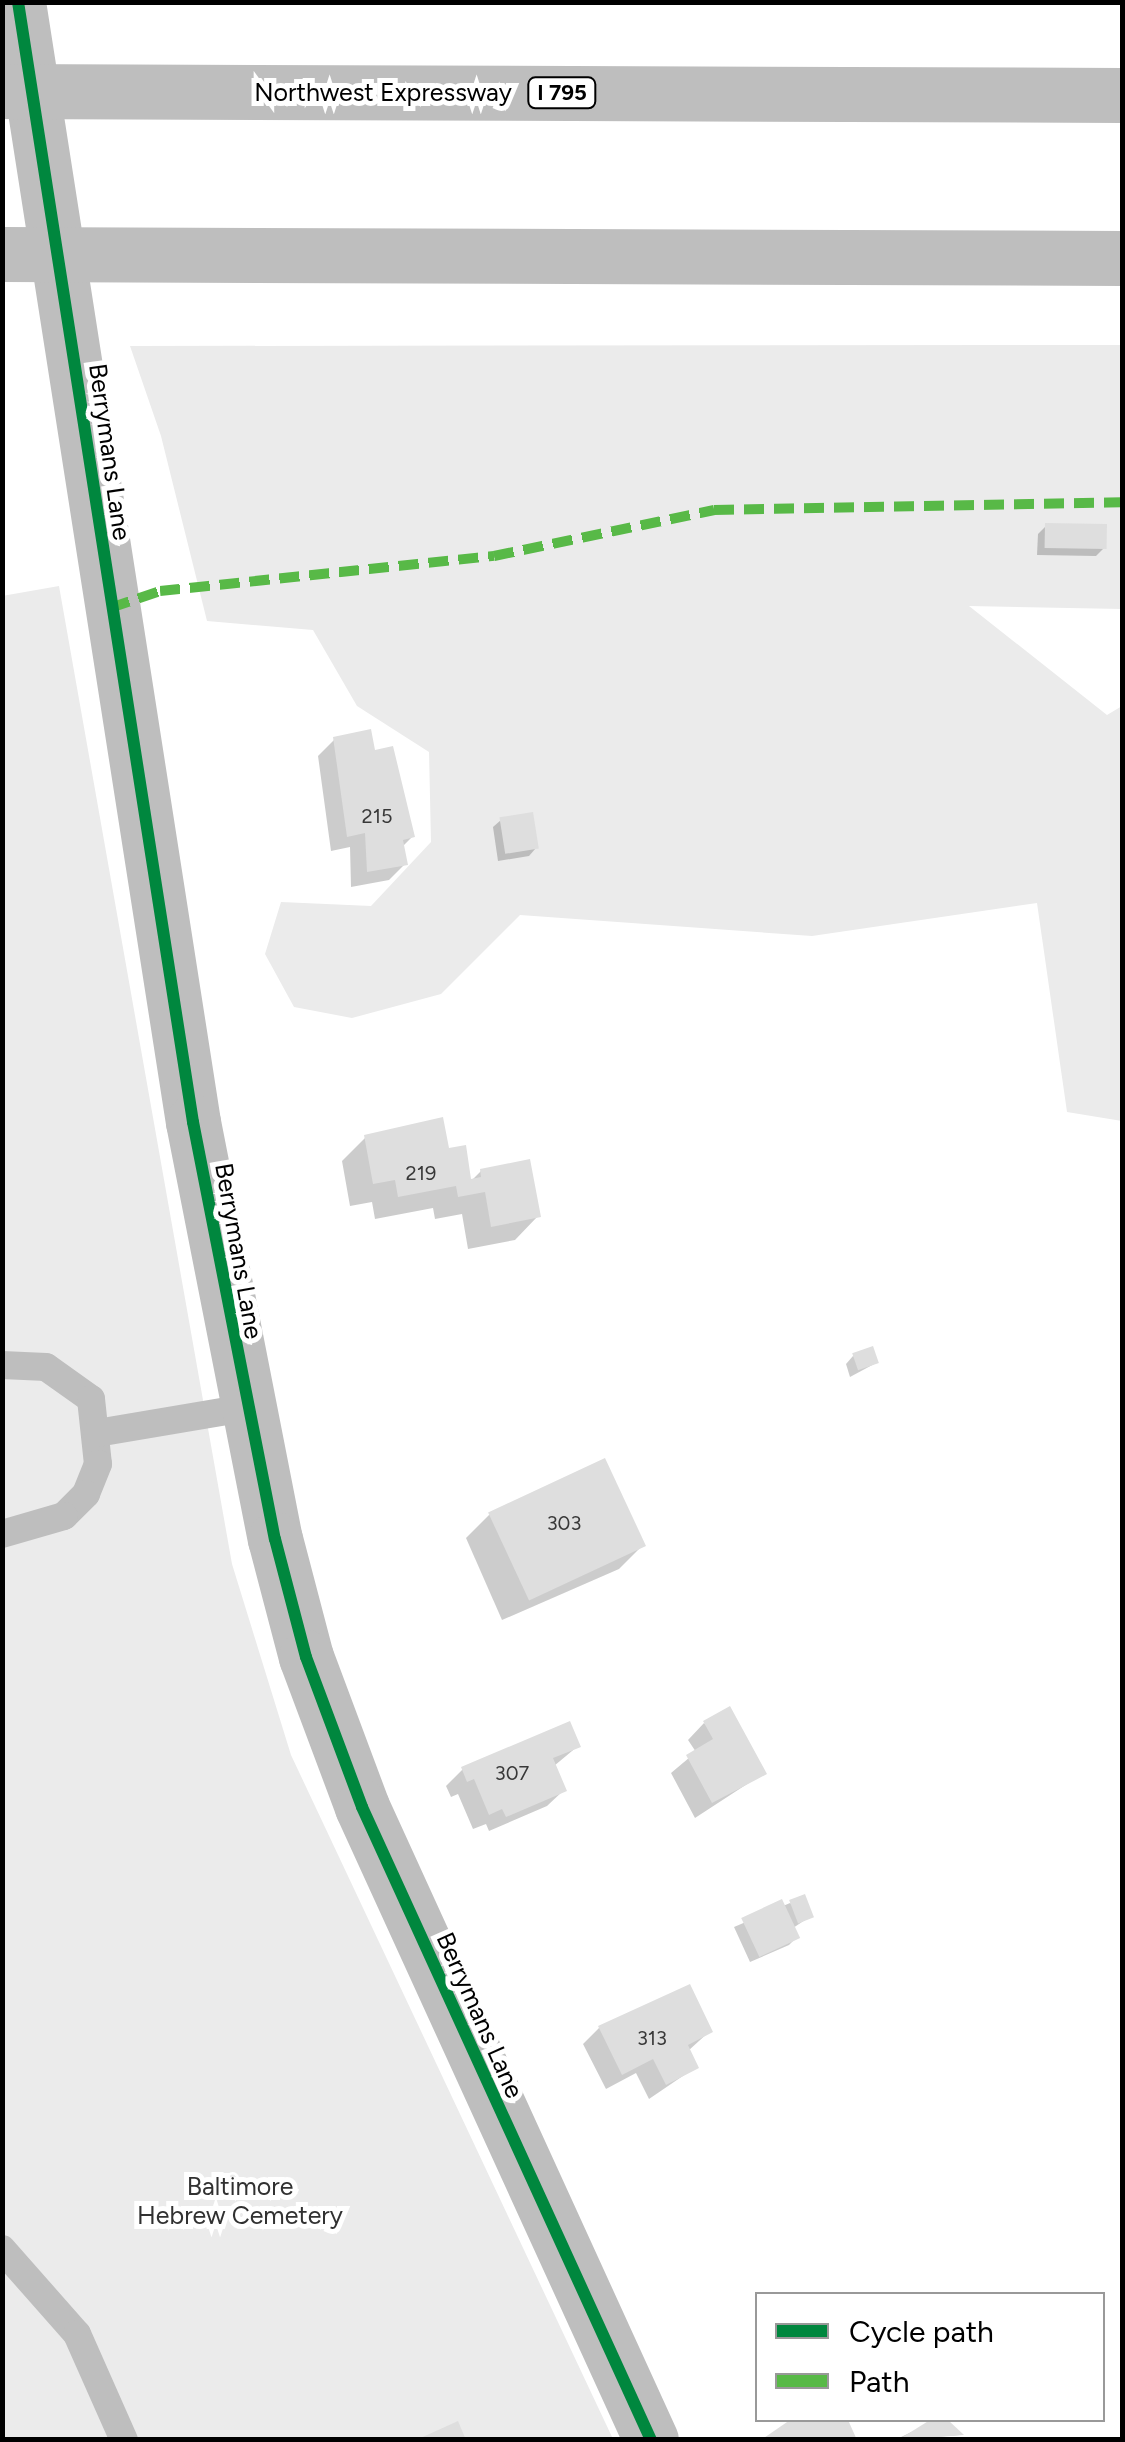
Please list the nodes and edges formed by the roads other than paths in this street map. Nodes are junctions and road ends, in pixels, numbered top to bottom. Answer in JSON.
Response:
{"nodes":[{"id":1,"x":18,"y":2,"type":"edge"},
{"id":2,"x":2,"y":91,"type":"edge"},
{"id":3,"x":1122,"y":94,"type":"edge"},
{"id":4,"x":2,"y":254,"type":"edge"},
{"id":5,"x":1122,"y":258,"type":"edge"},
{"id":6,"x":2,"y":1365,"type":"edge"},
{"id":7,"x":246,"y":1408,"type":"junction"},
{"id":8,"x":98,"y":1432,"type":"junction"},
{"id":9,"x":2,"y":1534,"type":"edge"},
{"id":10,"x":2,"y":2250,"type":"edge"},
{"id":11,"x":124,"y":2440,"type":"edge"},
{"id":12,"x":651,"y":2440,"type":"edge"}],
"edges":[{"from":1,"to":7,"type":"main road","name":"Berrymans Lane"},
{"from":2,"to":3,"type":"main road","name":"Northwest Expressway","number":"I 795"},
{"from":4,"to":5,"type":"main road"},
{"from":6,"to":8,"type":"lane"},
{"from":7,"to":8,"type":"lane"},
{"from":7,"to":12,"type":"main road","name":"Berrymans Lane"},
{"from":8,"to":9,"type":"lane"},
{"from":10,"to":11,"type":"lane"}]}
